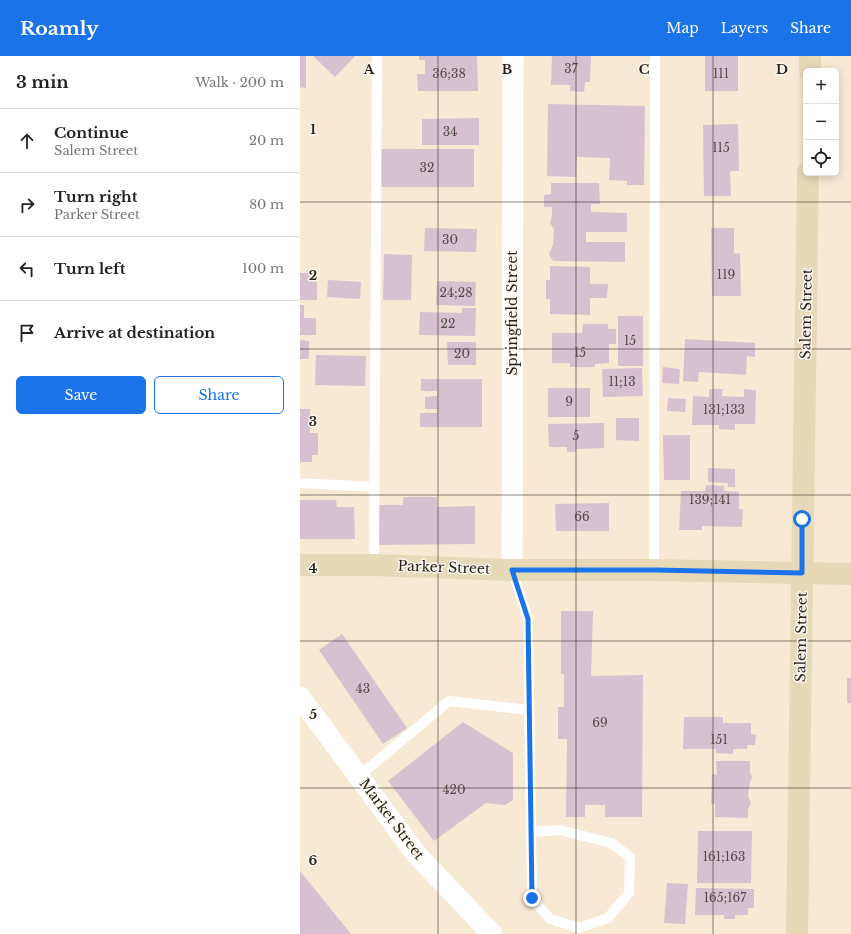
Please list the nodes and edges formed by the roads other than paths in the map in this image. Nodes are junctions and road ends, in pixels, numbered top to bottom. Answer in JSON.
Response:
{"nodes":[{"id":1,"x":377,"y":56,"type":"edge"},
{"id":2,"x":513,"y":56,"type":"edge"},
{"id":3,"x":656,"y":56,"type":"edge"},
{"id":4,"x":810,"y":56,"type":"edge"},
{"id":5,"x":810,"y":68,"type":"edge"},
{"id":6,"x":808,"y":176,"type":"edge"},
{"id":7,"x":300,"y":483,"type":"edge"},
{"id":8,"x":374,"y":487,"type":"junction"},
{"id":9,"x":300,"y":565,"type":"edge"},
{"id":10,"x":374,"y":565,"type":"junction"},
{"id":11,"x":512,"y":570,"type":"junction"},
{"id":12,"x":654,"y":570,"type":"junction"},
{"id":13,"x":802,"y":573,"type":"junction"},
{"id":14,"x":851,"y":574,"type":"edge"},
{"id":15,"x":300,"y":697,"type":"edge"},
{"id":16,"x":529,"y":710,"type":"junction"},
{"id":17,"x":359,"y":776,"type":"junction"},
{"id":18,"x":532,"y":832,"type":"junction"},
{"id":19,"x":492,"y":934,"type":"edge"},
{"id":20,"x":797,"y":934,"type":"edge"}],
"edges":[{"from":1,"to":8,"type":"lane"},
{"from":2,"to":11,"type":"street","name":"Springfield Street"},
{"from":3,"to":12,"type":"lane"},
{"from":4,"to":5,"type":"main road"},
{"from":6,"to":13,"type":"main road","name":"Salem Street"},
{"from":7,"to":8,"type":"lane"},
{"from":8,"to":10,"type":"lane"},
{"from":9,"to":10,"type":"main road","name":"Parker Street"},
{"from":10,"to":11,"type":"main road","name":"Parker Street"},
{"from":11,"to":12,"type":"main road","name":"Parker Street"},
{"from":11,"to":16,"type":"lane"},
{"from":12,"to":13,"type":"main road","name":"Parker Street"},
{"from":13,"to":14,"type":"main road","name":"Parker Street"},
{"from":13,"to":20,"type":"main road","name":"Salem Street"},
{"from":15,"to":17,"type":"street","name":"Market Street"},
{"from":16,"to":17,"type":"lane"},
{"from":16,"to":18,"type":"lane"},
{"from":17,"to":19,"type":"street","name":"Market Street"},
{"from":18,"to":18,"type":"lane"}]}
